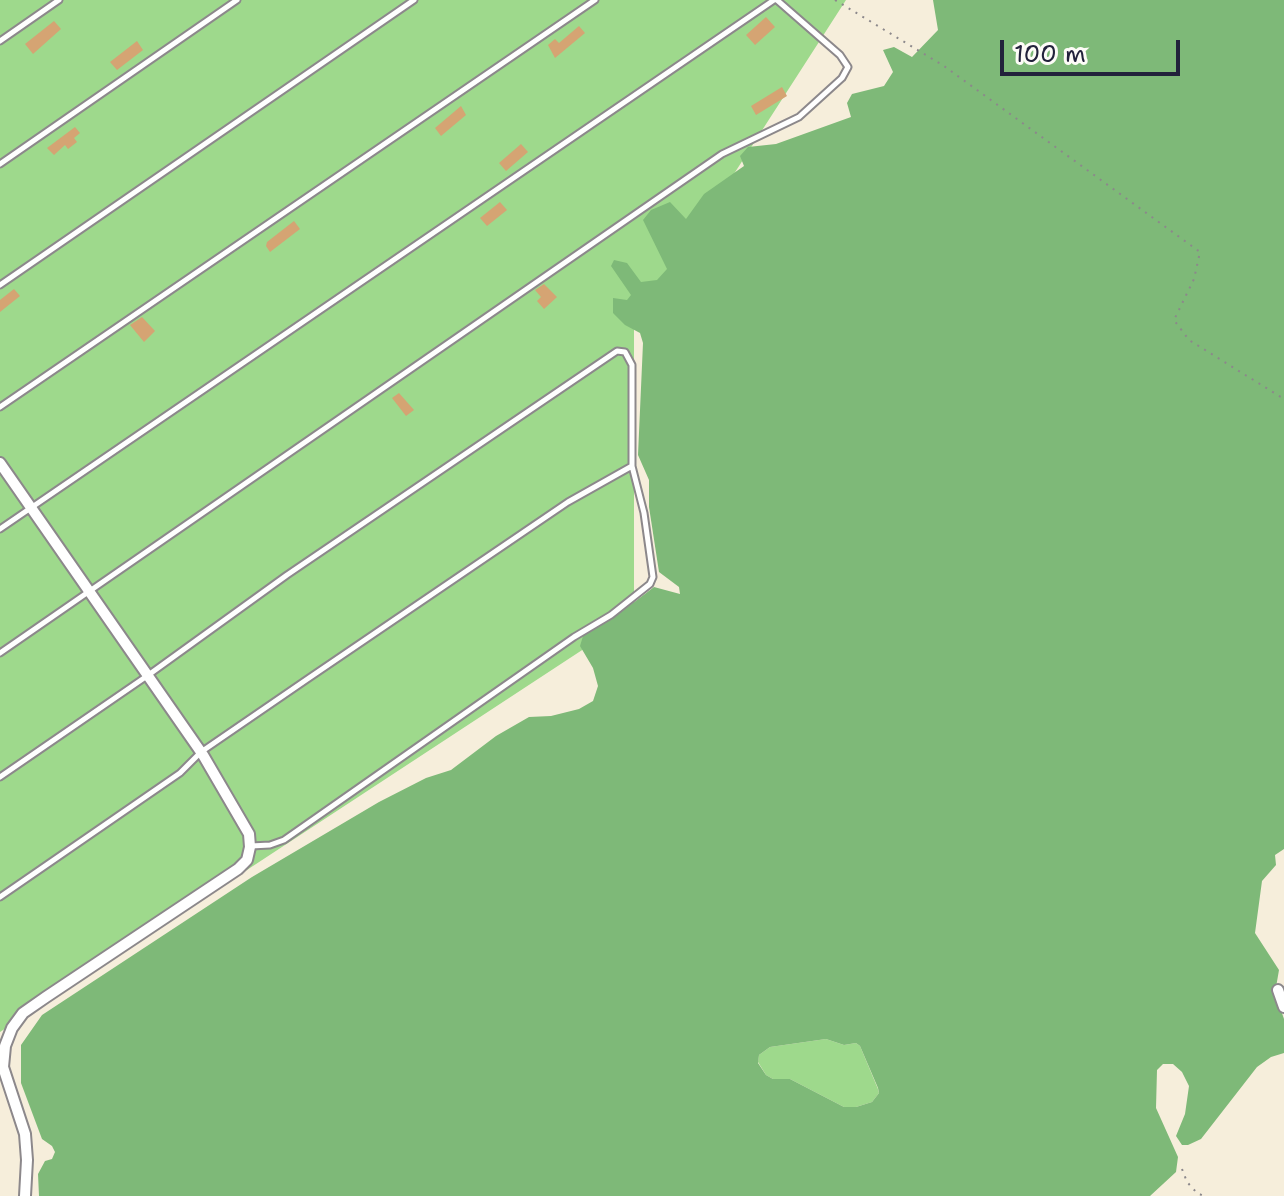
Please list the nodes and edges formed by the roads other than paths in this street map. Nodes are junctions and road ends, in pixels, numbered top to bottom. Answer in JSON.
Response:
{"nodes":[{"id":1,"x":59,"y":0,"type":"edge"},
{"id":2,"x":237,"y":0,"type":"edge"},
{"id":3,"x":414,"y":0,"type":"edge"},
{"id":4,"x":595,"y":0,"type":"edge"},
{"id":5,"x":775,"y":0,"type":"edge"},
{"id":6,"x":0,"y":41,"type":"edge"},
{"id":7,"x":0,"y":164,"type":"edge"},
{"id":8,"x":0,"y":285,"type":"edge"},
{"id":9,"x":0,"y":407,"type":"edge"},
{"id":10,"x":0,"y":463,"type":"edge"},
{"id":11,"x":632,"y":466,"type":"junction"},
{"id":12,"x":31,"y":508,"type":"junction"},
{"id":13,"x":0,"y":529,"type":"edge"},
{"id":14,"x":89,"y":592,"type":"junction"},
{"id":15,"x":0,"y":653,"type":"edge"},
{"id":16,"x":147,"y":676,"type":"junction"},
{"id":17,"x":201,"y":752,"type":"junction"},
{"id":18,"x":0,"y":777,"type":"edge"},
{"id":19,"x":250,"y":847,"type":"junction"},
{"id":20,"x":0,"y":897,"type":"edge"},
{"id":21,"x":1278,"y":990,"type":"dead end"},
{"id":22,"x":1284,"y":1007,"type":"edge"},
{"id":23,"x":1,"y":1068,"type":"edge"},
{"id":24,"x":25,"y":1196,"type":"edge"}],
"edges":[{"from":1,"to":6,"type":"lane"},
{"from":2,"to":7,"type":"lane"},
{"from":3,"to":8,"type":"lane"},
{"from":4,"to":9,"type":"lane"},
{"from":5,"to":12,"type":"lane"},
{"from":5,"to":14,"type":"lane"},
{"from":10,"to":12,"type":"street"},
{"from":11,"to":16,"type":"lane"},
{"from":11,"to":17,"type":"lane"},
{"from":11,"to":19,"type":"lane"},
{"from":12,"to":13,"type":"lane"},
{"from":12,"to":14,"type":"street"},
{"from":14,"to":15,"type":"lane"},
{"from":14,"to":16,"type":"street"},
{"from":16,"to":17,"type":"street"},
{"from":16,"to":18,"type":"lane"},
{"from":17,"to":19,"type":"street"},
{"from":17,"to":20,"type":"lane"},
{"from":19,"to":23,"type":"street"},
{"from":21,"to":22,"type":"street"},
{"from":23,"to":24,"type":"street"}]}
